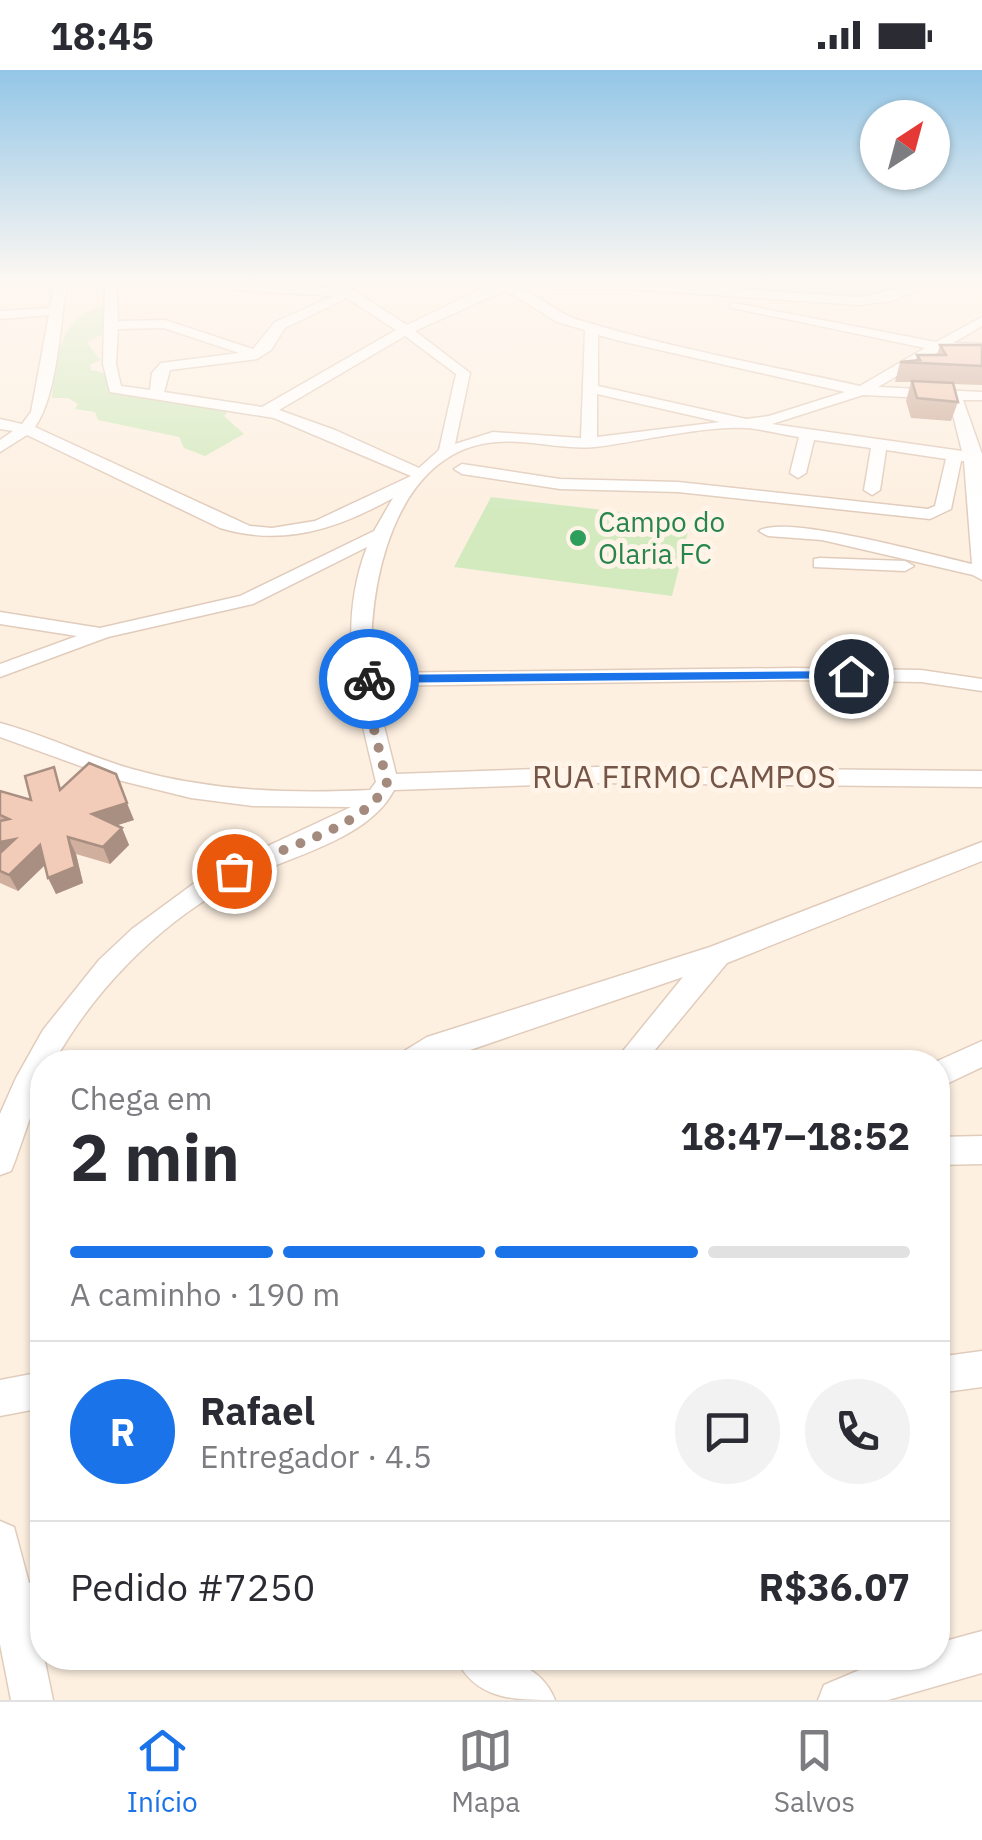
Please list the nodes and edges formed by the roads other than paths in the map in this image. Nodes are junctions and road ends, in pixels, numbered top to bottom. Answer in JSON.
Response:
{"nodes":[{"id":1,"x":48,"y":358,"type":"edge"},
{"id":2,"x":113,"y":358,"type":"edge"},
{"id":3,"x":226,"y":358,"type":"edge"},
{"id":4,"x":357,"y":358,"type":"edge"},
{"id":5,"x":447,"y":358,"type":"edge"},
{"id":6,"x":591,"y":358,"type":"edge"},
{"id":7,"x":716,"y":358,"type":"edge"},
{"id":8,"x":918,"y":358,"type":"edge"},
{"id":9,"x":589,"y":388,"type":"junction"},
{"id":10,"x":862,"y":391,"type":"junction"},
{"id":11,"x":956,"y":396,"type":"junction"},
{"id":12,"x":982,"y":396,"type":"edge"},
{"id":13,"x":156,"y":397,"type":"junction"},
{"id":14,"x":265,"y":412,"type":"junction"},
{"id":15,"x":0,"y":424,"type":"edge"},
{"id":16,"x":751,"y":424,"type":"junction"},
{"id":17,"x":26,"y":430,"type":"junction"},
{"id":18,"x":807,"y":436,"type":"junction"},
{"id":19,"x":589,"y":443,"type":"junction"},
{"id":20,"x":0,"y":446,"type":"edge"},
{"id":21,"x":879,"y":446,"type":"junction"},
{"id":22,"x":446,"y":452,"type":"junction"},
{"id":23,"x":970,"y":457,"type":"edge"},
{"id":24,"x":462,"y":469,"type":"dead end"},
{"id":25,"x":798,"y":472,"type":"dead end"},
{"id":26,"x":415,"y":476,"type":"junction"},
{"id":27,"x":872,"y":490,"type":"dead end"},
{"id":28,"x":768,"y":531,"type":"dead end"},
{"id":29,"x":378,"y":535,"type":"junction"},
{"id":30,"x":820,"y":563,"type":"dead end"},
{"id":31,"x":941,"y":564,"type":"junction"},
{"id":32,"x":981,"y":573,"type":"edge"},
{"id":33,"x":0,"y":618,"type":"edge"},
{"id":34,"x":102,"y":633,"type":"junction"},
{"id":35,"x":0,"y":672,"type":"edge"},
{"id":36,"x":362,"y":680,"type":"junction"},
{"id":37,"x":982,"y":685,"type":"edge"},
{"id":38,"x":0,"y":730,"type":"edge"},
{"id":39,"x":982,"y":779,"type":"edge"},
{"id":40,"x":384,"y":790,"type":"junction"},
{"id":41,"x":982,"y":851,"type":"edge"},
{"id":42,"x":718,"y":954,"type":"junction"},
{"id":43,"x":44,"y":1050,"type":"edge"},
{"id":44,"x":431,"y":1050,"type":"edge"},
{"id":45,"x":638,"y":1050,"type":"edge"},
{"id":46,"x":982,"y":1053,"type":"edge"},
{"id":47,"x":950,"y":1069,"type":"edge"},
{"id":48,"x":30,"y":1079,"type":"edge"},
{"id":49,"x":2,"y":1144,"type":"edge"},
{"id":50,"x":982,"y":1150,"type":"edge"},
{"id":51,"x":950,"y":1151,"type":"edge"},
{"id":52,"x":982,"y":1368,"type":"edge"},
{"id":53,"x":950,"y":1373,"type":"edge"},
{"id":54,"x":30,"y":1392,"type":"edge"},
{"id":55,"x":0,"y":1398,"type":"edge"},
{"id":56,"x":0,"y":1540,"type":"edge"},
{"id":57,"x":28,"y":1603,"type":"edge"},
{"id":58,"x":30,"y":1652,"type":"edge"},
{"id":59,"x":982,"y":1652,"type":"edge"},
{"id":60,"x":950,"y":1660,"type":"edge"},
{"id":61,"x":31,"y":1670,"type":"edge"},
{"id":62,"x":494,"y":1670,"type":"edge"},
{"id":63,"x":914,"y":1670,"type":"edge"},
{"id":64,"x":32,"y":1700,"type":"edge"},
{"id":65,"x":534,"y":1700,"type":"edge"},
{"id":66,"x":839,"y":1700,"type":"edge"}],
"edges":[{"from":1,"to":17,"type":"street"},
{"from":2,"to":13,"type":"street"},
{"from":3,"to":13,"type":"street"},
{"from":4,"to":14,"type":"street"},
{"from":5,"to":22,"type":"street"},
{"from":6,"to":9,"type":"street"},
{"from":7,"to":10,"type":"street"},
{"from":8,"to":10,"type":"street"},
{"from":9,"to":16,"type":"street"},
{"from":9,"to":19,"type":"street"},
{"from":10,"to":11,"type":"street"},
{"from":10,"to":16,"type":"street"},
{"from":11,"to":12,"type":"street"},
{"from":11,"to":23,"type":"street"},
{"from":13,"to":14,"type":"street"},
{"from":14,"to":26,"type":"street"},
{"from":15,"to":17,"type":"street"},
{"from":16,"to":18,"type":"street"},
{"from":16,"to":19,"type":"street"},
{"from":17,"to":20,"type":"street"},
{"from":17,"to":26,"type":"street"},
{"from":18,"to":21,"type":"street"},
{"from":18,"to":25,"type":"street"},
{"from":19,"to":22,"type":"street"},
{"from":21,"to":23,"type":"street"},
{"from":21,"to":27,"type":"street"},
{"from":22,"to":26,"type":"street"},
{"from":23,"to":24,"type":"street"},
{"from":23,"to":32,"type":"street"},
{"from":26,"to":29,"type":"street"},
{"from":28,"to":31,"type":"street"},
{"from":29,"to":34,"type":"street"},
{"from":29,"to":36,"type":"street"},
{"from":30,"to":31,"type":"street"},
{"from":31,"to":32,"type":"street"},
{"from":33,"to":34,"type":"street"},
{"from":34,"to":35,"type":"street"},
{"from":36,"to":37,"type":"street"},
{"from":36,"to":40,"type":"street"},
{"from":38,"to":40,"type":"street","name":"RUA FIRMO CAMPOS"},
{"from":39,"to":40,"type":"street","name":"RUA FIRMO CAMPOS"},
{"from":40,"to":43,"type":"street"},
{"from":41,"to":42,"type":"street"},
{"from":42,"to":44,"type":"street"},
{"from":42,"to":45,"type":"street"},
{"from":46,"to":47,"type":"street"},
{"from":48,"to":49,"type":"street"},
{"from":50,"to":51,"type":"street"},
{"from":52,"to":53,"type":"street"},
{"from":54,"to":55,"type":"street"},
{"from":56,"to":57,"type":"street"},
{"from":57,"to":58,"type":"street"},
{"from":59,"to":60,"type":"street"},
{"from":61,"to":64,"type":"street"},
{"from":62,"to":65,"type":"street"},
{"from":63,"to":66,"type":"street"}]}
